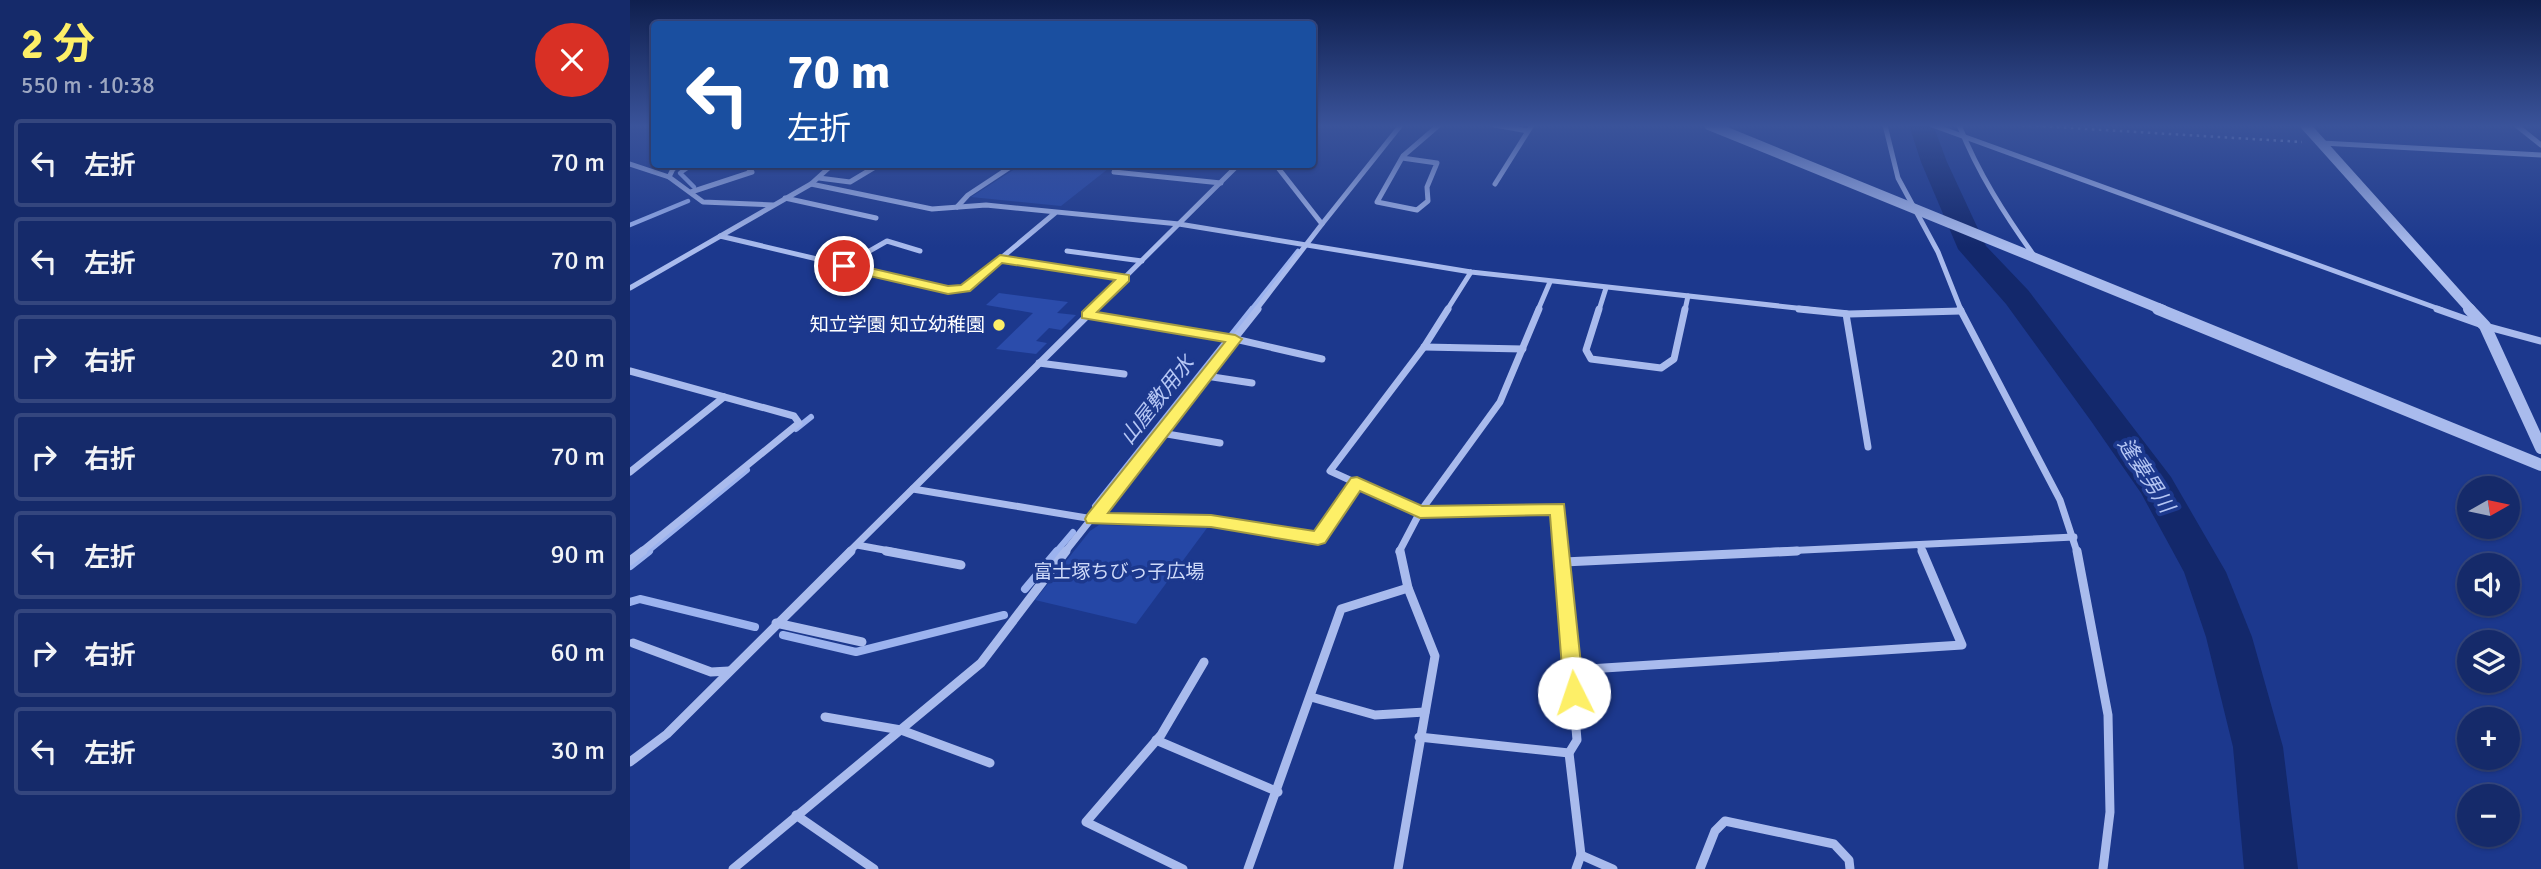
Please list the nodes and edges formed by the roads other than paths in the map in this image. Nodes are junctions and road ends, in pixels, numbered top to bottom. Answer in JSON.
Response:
{"nodes":[{"id":1,"x":635,"y":166,"type":"edge"},
{"id":2,"x":1369,"y":166,"type":"edge"},
{"id":3,"x":1398,"y":166,"type":"edge"},
{"id":4,"x":1436,"y":166,"type":"edge"},
{"id":5,"x":1506,"y":166,"type":"edge"},
{"id":6,"x":1808,"y":166,"type":"edge"},
{"id":7,"x":1895,"y":166,"type":"edge"},
{"id":8,"x":1976,"y":166,"type":"edge"},
{"id":9,"x":2043,"y":166,"type":"edge"},
{"id":10,"x":2341,"y":166,"type":"edge"},
{"id":11,"x":674,"y":168,"type":"edge"},
{"id":12,"x":748,"y":168,"type":"edge"},
{"id":13,"x":829,"y":168,"type":"edge"},
{"id":14,"x":873,"y":168,"type":"edge"},
{"id":15,"x":1009,"y":168,"type":"edge"},
{"id":16,"x":1235,"y":168,"type":"edge"},
{"id":17,"x":1278,"y":168,"type":"edge"},
{"id":18,"x":1114,"y":172,"type":"dead end"},
{"id":19,"x":669,"y":177,"type":"junction"},
{"id":20,"x":819,"y":178,"type":"junction"},
{"id":21,"x":1221,"y":183,"type":"junction"},
{"id":22,"x":811,"y":184,"type":"junction"},
{"id":23,"x":1495,"y":184,"type":"dead end"},
{"id":24,"x":691,"y":192,"type":"junction"},
{"id":25,"x":785,"y":198,"type":"junction"},
{"id":26,"x":773,"y":205,"type":"junction"},
{"id":27,"x":957,"y":207,"type":"junction"},
{"id":28,"x":1919,"y":211,"type":"junction"},
{"id":29,"x":1055,"y":213,"type":"junction"},
{"id":30,"x":876,"y":218,"type":"dead end"},
{"id":31,"x":1179,"y":224,"type":"junction"},
{"id":32,"x":1322,"y":225,"type":"junction"},
{"id":33,"x":720,"y":236,"type":"junction"},
{"id":34,"x":1309,"y":244,"type":"junction"},
{"id":35,"x":920,"y":251,"type":"dead end"},
{"id":36,"x":1067,"y":251,"type":"dead end"},
{"id":37,"x":2035,"y":257,"type":"junction"},
{"id":38,"x":1000,"y":259,"type":"junction"},
{"id":39,"x":1142,"y":261,"type":"junction"},
{"id":40,"x":844,"y":266,"type":"junction"},
{"id":41,"x":1471,"y":272,"type":"junction"},
{"id":42,"x":1125,"y":278,"type":"junction"},
{"id":43,"x":1550,"y":282,"type":"junction"},
{"id":44,"x":632,"y":286,"type":"edge"},
{"id":45,"x":1606,"y":288,"type":"junction"},
{"id":46,"x":1688,"y":296,"type":"junction"},
{"id":47,"x":1961,"y":312,"type":"junction"},
{"id":48,"x":1846,"y":314,"type":"junction"},
{"id":49,"x":1087,"y":315,"type":"junction"},
{"id":50,"x":2486,"y":326,"type":"junction"},
{"id":51,"x":1235,"y":339,"type":"junction"},
{"id":52,"x":2541,"y":341,"type":"edge"},
{"id":53,"x":1423,"y":346,"type":"junction"},
{"id":54,"x":1523,"y":349,"type":"junction"},
{"id":55,"x":1322,"y":359,"type":"dead end"},
{"id":56,"x":1039,"y":363,"type":"junction"},
{"id":57,"x":630,"y":371,"type":"edge"},
{"id":58,"x":1124,"y":374,"type":"dead end"},
{"id":59,"x":1206,"y":376,"type":"junction"},
{"id":60,"x":1252,"y":383,"type":"dead end"},
{"id":61,"x":724,"y":397,"type":"junction"},
{"id":62,"x":1161,"y":433,"type":"junction"},
{"id":63,"x":1220,"y":443,"type":"dead end"},
{"id":64,"x":1868,"y":447,"type":"dead end"},
{"id":65,"x":2541,"y":448,"type":"edge"},
{"id":66,"x":2541,"y":464,"type":"edge"},
{"id":67,"x":630,"y":472,"type":"edge"},
{"id":68,"x":1357,"y":482,"type":"junction"},
{"id":69,"x":913,"y":489,"type":"junction"},
{"id":70,"x":1420,"y":512,"type":"junction"},
{"id":71,"x":1093,"y":519,"type":"junction"},
{"id":72,"x":2074,"y":537,"type":"junction"},
{"id":73,"x":857,"y":545,"type":"junction"},
{"id":74,"x":1920,"y":546,"type":"junction"},
{"id":75,"x":630,"y":561,"type":"edge"},
{"id":76,"x":1564,"y":562,"type":"junction"},
{"id":77,"x":961,"y":565,"type":"dead end"},
{"id":78,"x":1408,"y":588,"type":"junction"},
{"id":79,"x":776,"y":623,"type":"junction"},
{"id":80,"x":862,"y":642,"type":"dead end"},
{"id":81,"x":633,"y":643,"type":"dead end"},
{"id":82,"x":1204,"y":663,"type":"dead end"},
{"id":83,"x":1573,"y":670,"type":"junction"},
{"id":84,"x":729,"y":671,"type":"junction"},
{"id":85,"x":1311,"y":697,"type":"junction"},
{"id":86,"x":1425,"y":712,"type":"junction"},
{"id":87,"x":825,"y":717,"type":"dead end"},
{"id":88,"x":901,"y":730,"type":"junction"},
{"id":89,"x":1419,"y":737,"type":"junction"},
{"id":90,"x":1156,"y":740,"type":"junction"},
{"id":91,"x":1569,"y":753,"type":"junction"},
{"id":92,"x":630,"y":762,"type":"edge"},
{"id":93,"x":990,"y":763,"type":"dead end"},
{"id":94,"x":1278,"y":792,"type":"junction"},
{"id":95,"x":796,"y":815,"type":"junction"},
{"id":96,"x":1581,"y":855,"type":"junction"},
{"id":97,"x":733,"y":869,"type":"edge"},
{"id":98,"x":874,"y":869,"type":"edge"},
{"id":99,"x":1183,"y":869,"type":"edge"},
{"id":100,"x":1248,"y":869,"type":"edge"},
{"id":101,"x":1398,"y":869,"type":"edge"},
{"id":102,"x":1576,"y":869,"type":"edge"},
{"id":103,"x":1613,"y":869,"type":"edge"},
{"id":104,"x":1700,"y":869,"type":"edge"},
{"id":105,"x":1850,"y":869,"type":"edge"},
{"id":106,"x":2103,"y":869,"type":"edge"}],
"edges":[{"from":1,"to":19,"type":"street"},
{"from":2,"to":32,"type":"street"},
{"from":3,"to":4,"type":"street"},
{"from":5,"to":23,"type":"street"},
{"from":6,"to":28,"type":"street"},
{"from":7,"to":28,"type":"street"},
{"from":8,"to":37,"type":"street"},
{"from":9,"to":50,"type":"street"},
{"from":10,"to":50,"type":"street"},
{"from":11,"to":19,"type":"street"},
{"from":12,"to":24,"type":"street"},
{"from":13,"to":20,"type":"street"},
{"from":14,"to":20,"type":"street"},
{"from":15,"to":27,"type":"street"},
{"from":16,"to":21,"type":"street"},
{"from":17,"to":32,"type":"street"},
{"from":18,"to":21,"type":"street"},
{"from":19,"to":24,"type":"street"},
{"from":20,"to":22,"type":"street"},
{"from":21,"to":31,"type":"street"},
{"from":22,"to":25,"type":"street"},
{"from":22,"to":27,"type":"street"},
{"from":24,"to":26,"type":"street"},
{"from":25,"to":26,"type":"street"},
{"from":25,"to":30,"type":"street"},
{"from":26,"to":33,"type":"street"},
{"from":27,"to":29,"type":"street"},
{"from":28,"to":37,"type":"street"},
{"from":28,"to":47,"type":"street"},
{"from":29,"to":31,"type":"street"},
{"from":29,"to":38,"type":"street"},
{"from":31,"to":34,"type":"street"},
{"from":31,"to":39,"type":"street"},
{"from":32,"to":34,"type":"street"},
{"from":33,"to":40,"type":"street"},
{"from":33,"to":44,"type":"street"},
{"from":34,"to":41,"type":"street"},
{"from":34,"to":51,"type":"street"},
{"from":35,"to":40,"type":"street"},
{"from":36,"to":39,"type":"street"},
{"from":37,"to":66,"type":"street"},
{"from":38,"to":40,"type":"street"},
{"from":38,"to":42,"type":"street"},
{"from":39,"to":42,"type":"street"},
{"from":41,"to":43,"type":"street"},
{"from":41,"to":53,"type":"street"},
{"from":42,"to":49,"type":"street"},
{"from":43,"to":45,"type":"street"},
{"from":43,"to":54,"type":"street"},
{"from":45,"to":46,"type":"street"},
{"from":45,"to":46,"type":"street"},
{"from":46,"to":48,"type":"street"},
{"from":47,"to":48,"type":"street"},
{"from":47,"to":72,"type":"street"},
{"from":48,"to":64,"type":"street"},
{"from":49,"to":51,"type":"street"},
{"from":49,"to":56,"type":"street"},
{"from":50,"to":52,"type":"street"},
{"from":50,"to":65,"type":"street"},
{"from":51,"to":55,"type":"street"},
{"from":51,"to":59,"type":"street"},
{"from":53,"to":54,"type":"street"},
{"from":53,"to":68,"type":"street"},
{"from":54,"to":70,"type":"street"},
{"from":56,"to":58,"type":"street"},
{"from":56,"to":69,"type":"street"},
{"from":57,"to":61,"type":"street"},
{"from":59,"to":60,"type":"street"},
{"from":59,"to":62,"type":"street"},
{"from":61,"to":67,"type":"street"},
{"from":61,"to":75,"type":"street"},
{"from":62,"to":63,"type":"street"},
{"from":62,"to":71,"type":"street"},
{"from":68,"to":70,"type":"street"},
{"from":68,"to":71,"type":"street"},
{"from":69,"to":71,"type":"street"},
{"from":69,"to":73,"type":"street"},
{"from":70,"to":76,"type":"street"},
{"from":70,"to":78,"type":"street"},
{"from":71,"to":88,"type":"street"},
{"from":72,"to":74,"type":"street"},
{"from":72,"to":106,"type":"street"},
{"from":73,"to":77,"type":"street"},
{"from":73,"to":79,"type":"street"},
{"from":74,"to":76,"type":"street"},
{"from":74,"to":83,"type":"street"},
{"from":76,"to":83,"type":"street"},
{"from":78,"to":85,"type":"street"},
{"from":78,"to":86,"type":"street"},
{"from":79,"to":80,"type":"street"},
{"from":79,"to":84,"type":"street"},
{"from":81,"to":84,"type":"street"},
{"from":82,"to":90,"type":"street"},
{"from":83,"to":91,"type":"street"},
{"from":84,"to":92,"type":"street"},
{"from":85,"to":86,"type":"street"},
{"from":85,"to":94,"type":"street"},
{"from":86,"to":89,"type":"street"},
{"from":87,"to":88,"type":"street"},
{"from":88,"to":93,"type":"street"},
{"from":88,"to":95,"type":"street"},
{"from":89,"to":91,"type":"street"},
{"from":89,"to":101,"type":"street"},
{"from":90,"to":94,"type":"street"},
{"from":90,"to":99,"type":"street"},
{"from":91,"to":96,"type":"street"},
{"from":94,"to":100,"type":"street"},
{"from":95,"to":97,"type":"street"},
{"from":95,"to":98,"type":"street"},
{"from":96,"to":102,"type":"street"},
{"from":96,"to":103,"type":"street"},
{"from":104,"to":105,"type":"street"}]}
